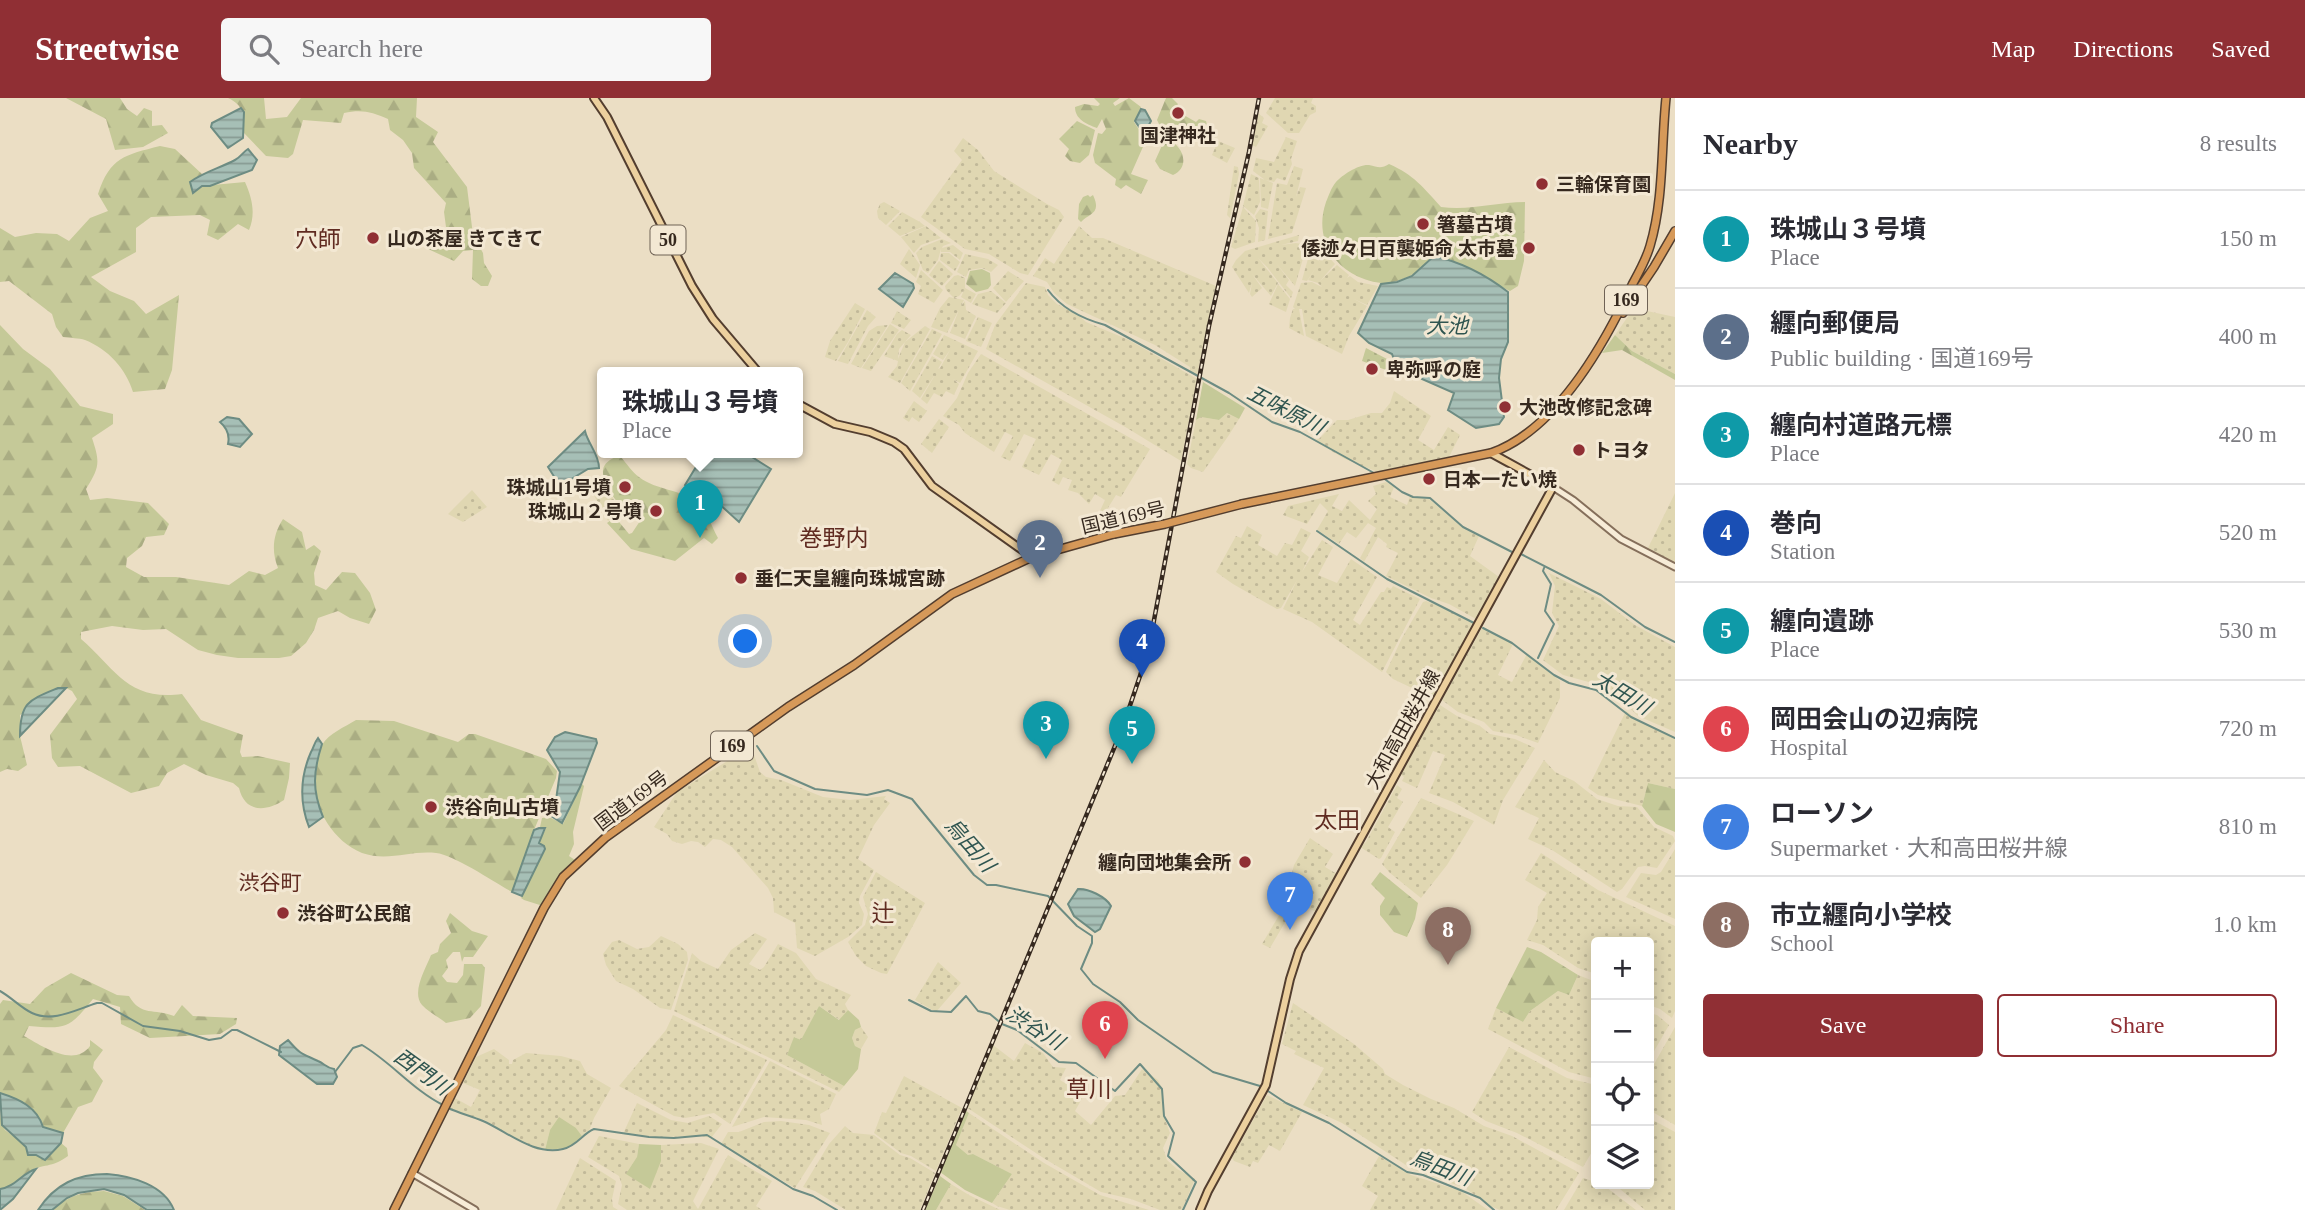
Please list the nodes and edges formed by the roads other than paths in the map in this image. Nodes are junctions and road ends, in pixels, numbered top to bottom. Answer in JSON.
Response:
{"nodes":[{"id":1,"x":594,"y":98,"type":"edge"},
{"id":2,"x":1666,"y":98,"type":"edge"},
{"id":3,"x":1675,"y":231,"type":"edge"},
{"id":4,"x":1612,"y":328,"type":"junction"},
{"id":5,"x":754,"y":367,"type":"edge"},
{"id":6,"x":803,"y":407,"type":"edge"},
{"id":7,"x":1491,"y":453,"type":"junction"},
{"id":8,"x":1553,"y":487,"type":"junction"},
{"id":9,"x":1032,"y":557,"type":"junction"},
{"id":10,"x":1675,"y":567,"type":"edge"},
{"id":11,"x":412,"y":1173,"type":"junction"},
{"id":12,"x":394,"y":1210,"type":"edge"},
{"id":13,"x":475,"y":1210,"type":"edge"},
{"id":14,"x":1200,"y":1210,"type":"edge"}],
"edges":[{"from":1,"to":5,"type":"main road","number":"50"},
{"from":2,"to":4,"type":"highway","name":"国道169号","number":"169"},
{"from":3,"to":4,"type":"highway","number":"169"},
{"from":4,"to":7,"type":"highway","name":"国道169号","number":"169"},
{"from":6,"to":9,"type":"main road"},
{"from":7,"to":8,"type":"main road"},
{"from":7,"to":9,"type":"highway","name":"国道169号","number":"169","bridge":true},
{"from":8,"to":10,"type":"street"},
{"from":8,"to":14,"type":"main road","name":"大和高田桜井線"},
{"from":9,"to":11,"type":"highway","name":"国道169号","number":"169"},
{"from":11,"to":12,"type":"highway","name":"国道169号","number":"169"},
{"from":11,"to":13,"type":"street"}]}
